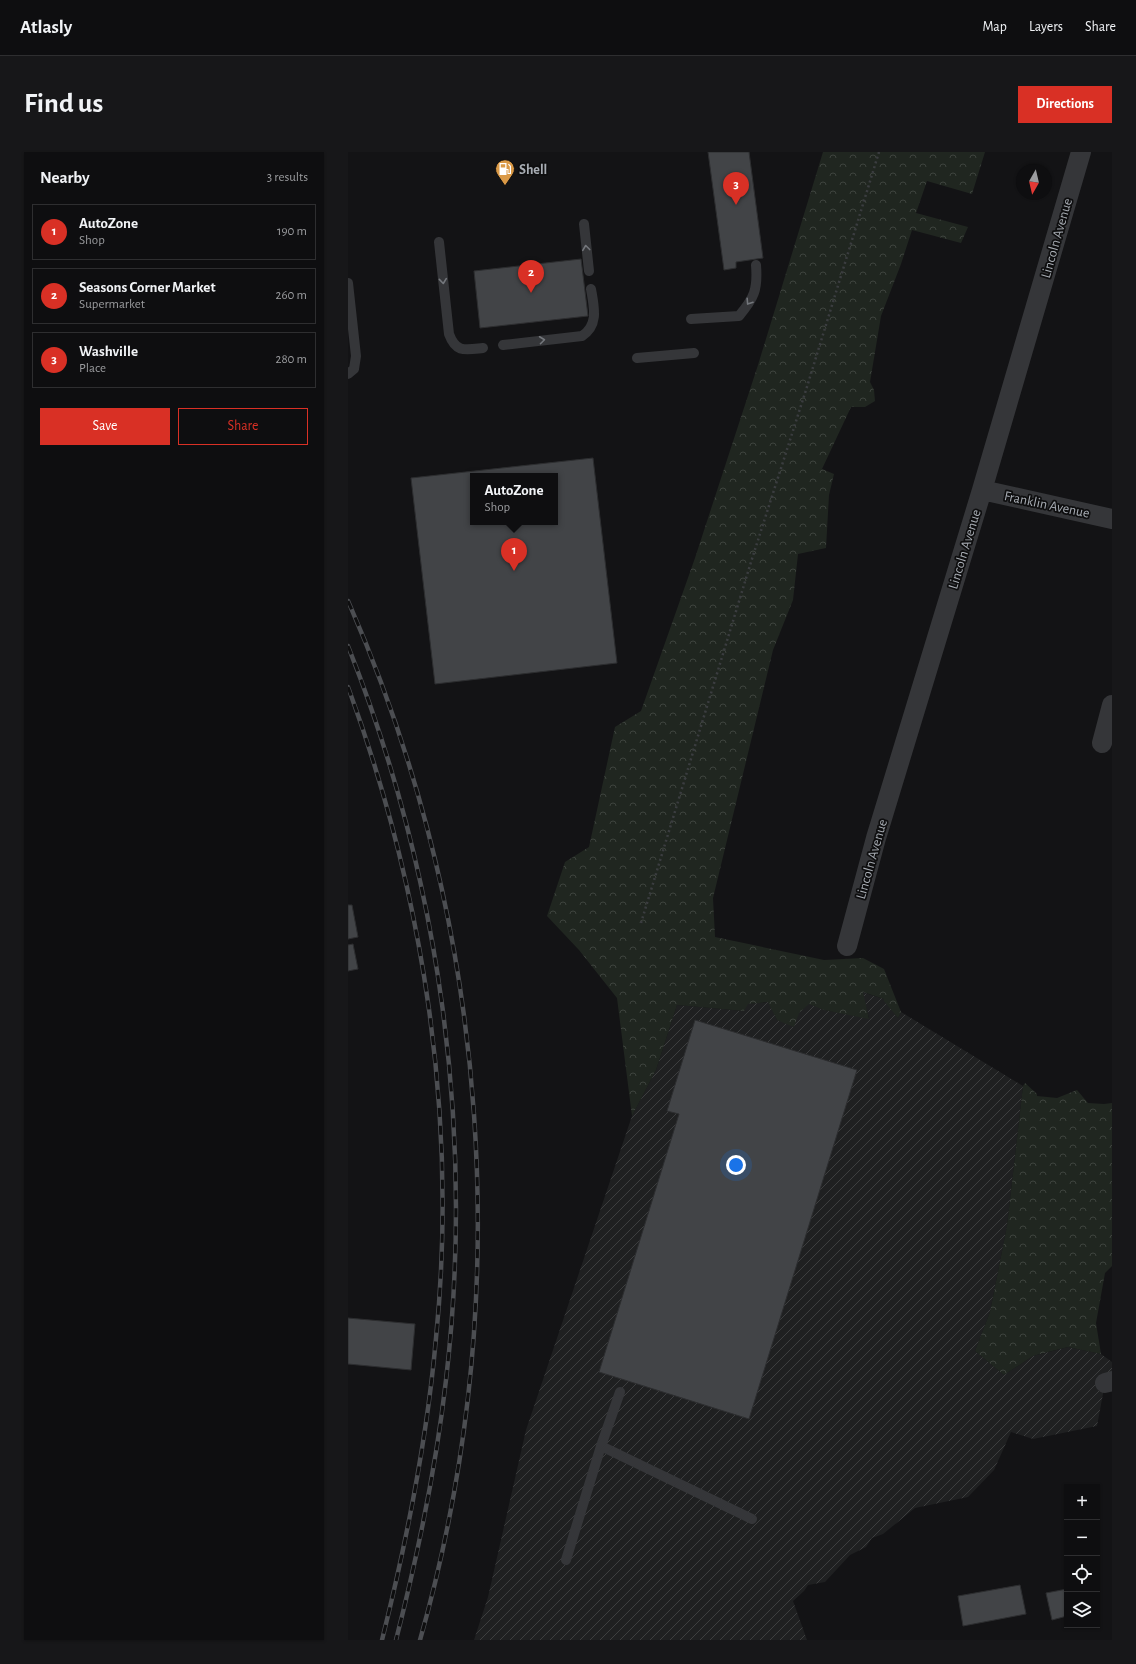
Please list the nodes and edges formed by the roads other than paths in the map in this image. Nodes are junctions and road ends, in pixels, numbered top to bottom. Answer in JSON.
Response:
{"nodes":[{"id":1,"x":1081,"y":152,"type":"edge"},
{"id":2,"x":584,"y":224,"type":"dead end"},
{"id":3,"x":439,"y":242,"type":"dead end"},
{"id":4,"x":756,"y":265,"type":"dead end"},
{"id":5,"x":589,"y":271,"type":"dead end"},
{"id":6,"x":348,"y":283,"type":"edge"},
{"id":7,"x":591,"y":290,"type":"dead end"},
{"id":8,"x":691,"y":319,"type":"dead end"},
{"id":9,"x":503,"y":345,"type":"dead end"},
{"id":10,"x":483,"y":348,"type":"dead end"},
{"id":11,"x":694,"y":353,"type":"dead end"},
{"id":12,"x":352,"y":356,"type":"edge"},
{"id":13,"x":637,"y":358,"type":"dead end"},
{"id":14,"x":348,"y":374,"type":"edge"},
{"id":15,"x":982,"y":490,"type":"junction"},
{"id":16,"x":1112,"y":519,"type":"edge"},
{"id":17,"x":1112,"y":705,"type":"edge"},
{"id":18,"x":1102,"y":742,"type":"dead end"},
{"id":19,"x":847,"y":946,"type":"dead end"},
{"id":20,"x":620,"y":1392,"type":"dead end"},
{"id":21,"x":601,"y":1446,"type":"junction"},
{"id":22,"x":752,"y":1519,"type":"dead end"},
{"id":23,"x":566,"y":1560,"type":"dead end"}],
"edges":[{"from":1,"to":15,"type":"street","name":"Lincoln Avenue"},
{"from":5,"to":2,"type":"lane","one_way":true},
{"from":3,"to":10,"type":"lane","one_way":true},
{"from":4,"to":8,"type":"lane","one_way":true},
{"from":6,"to":12,"type":"lane"},
{"from":9,"to":7,"type":"lane","one_way":true},
{"from":11,"to":13,"type":"lane"},
{"from":12,"to":14,"type":"lane"},
{"from":15,"to":16,"type":"street","name":"Franklin Avenue"},
{"from":15,"to":19,"type":"street","name":"Lincoln Avenue"},
{"from":17,"to":18,"type":"street"},
{"from":20,"to":21,"type":"lane"},
{"from":21,"to":22,"type":"lane"},
{"from":21,"to":23,"type":"lane"}]}
